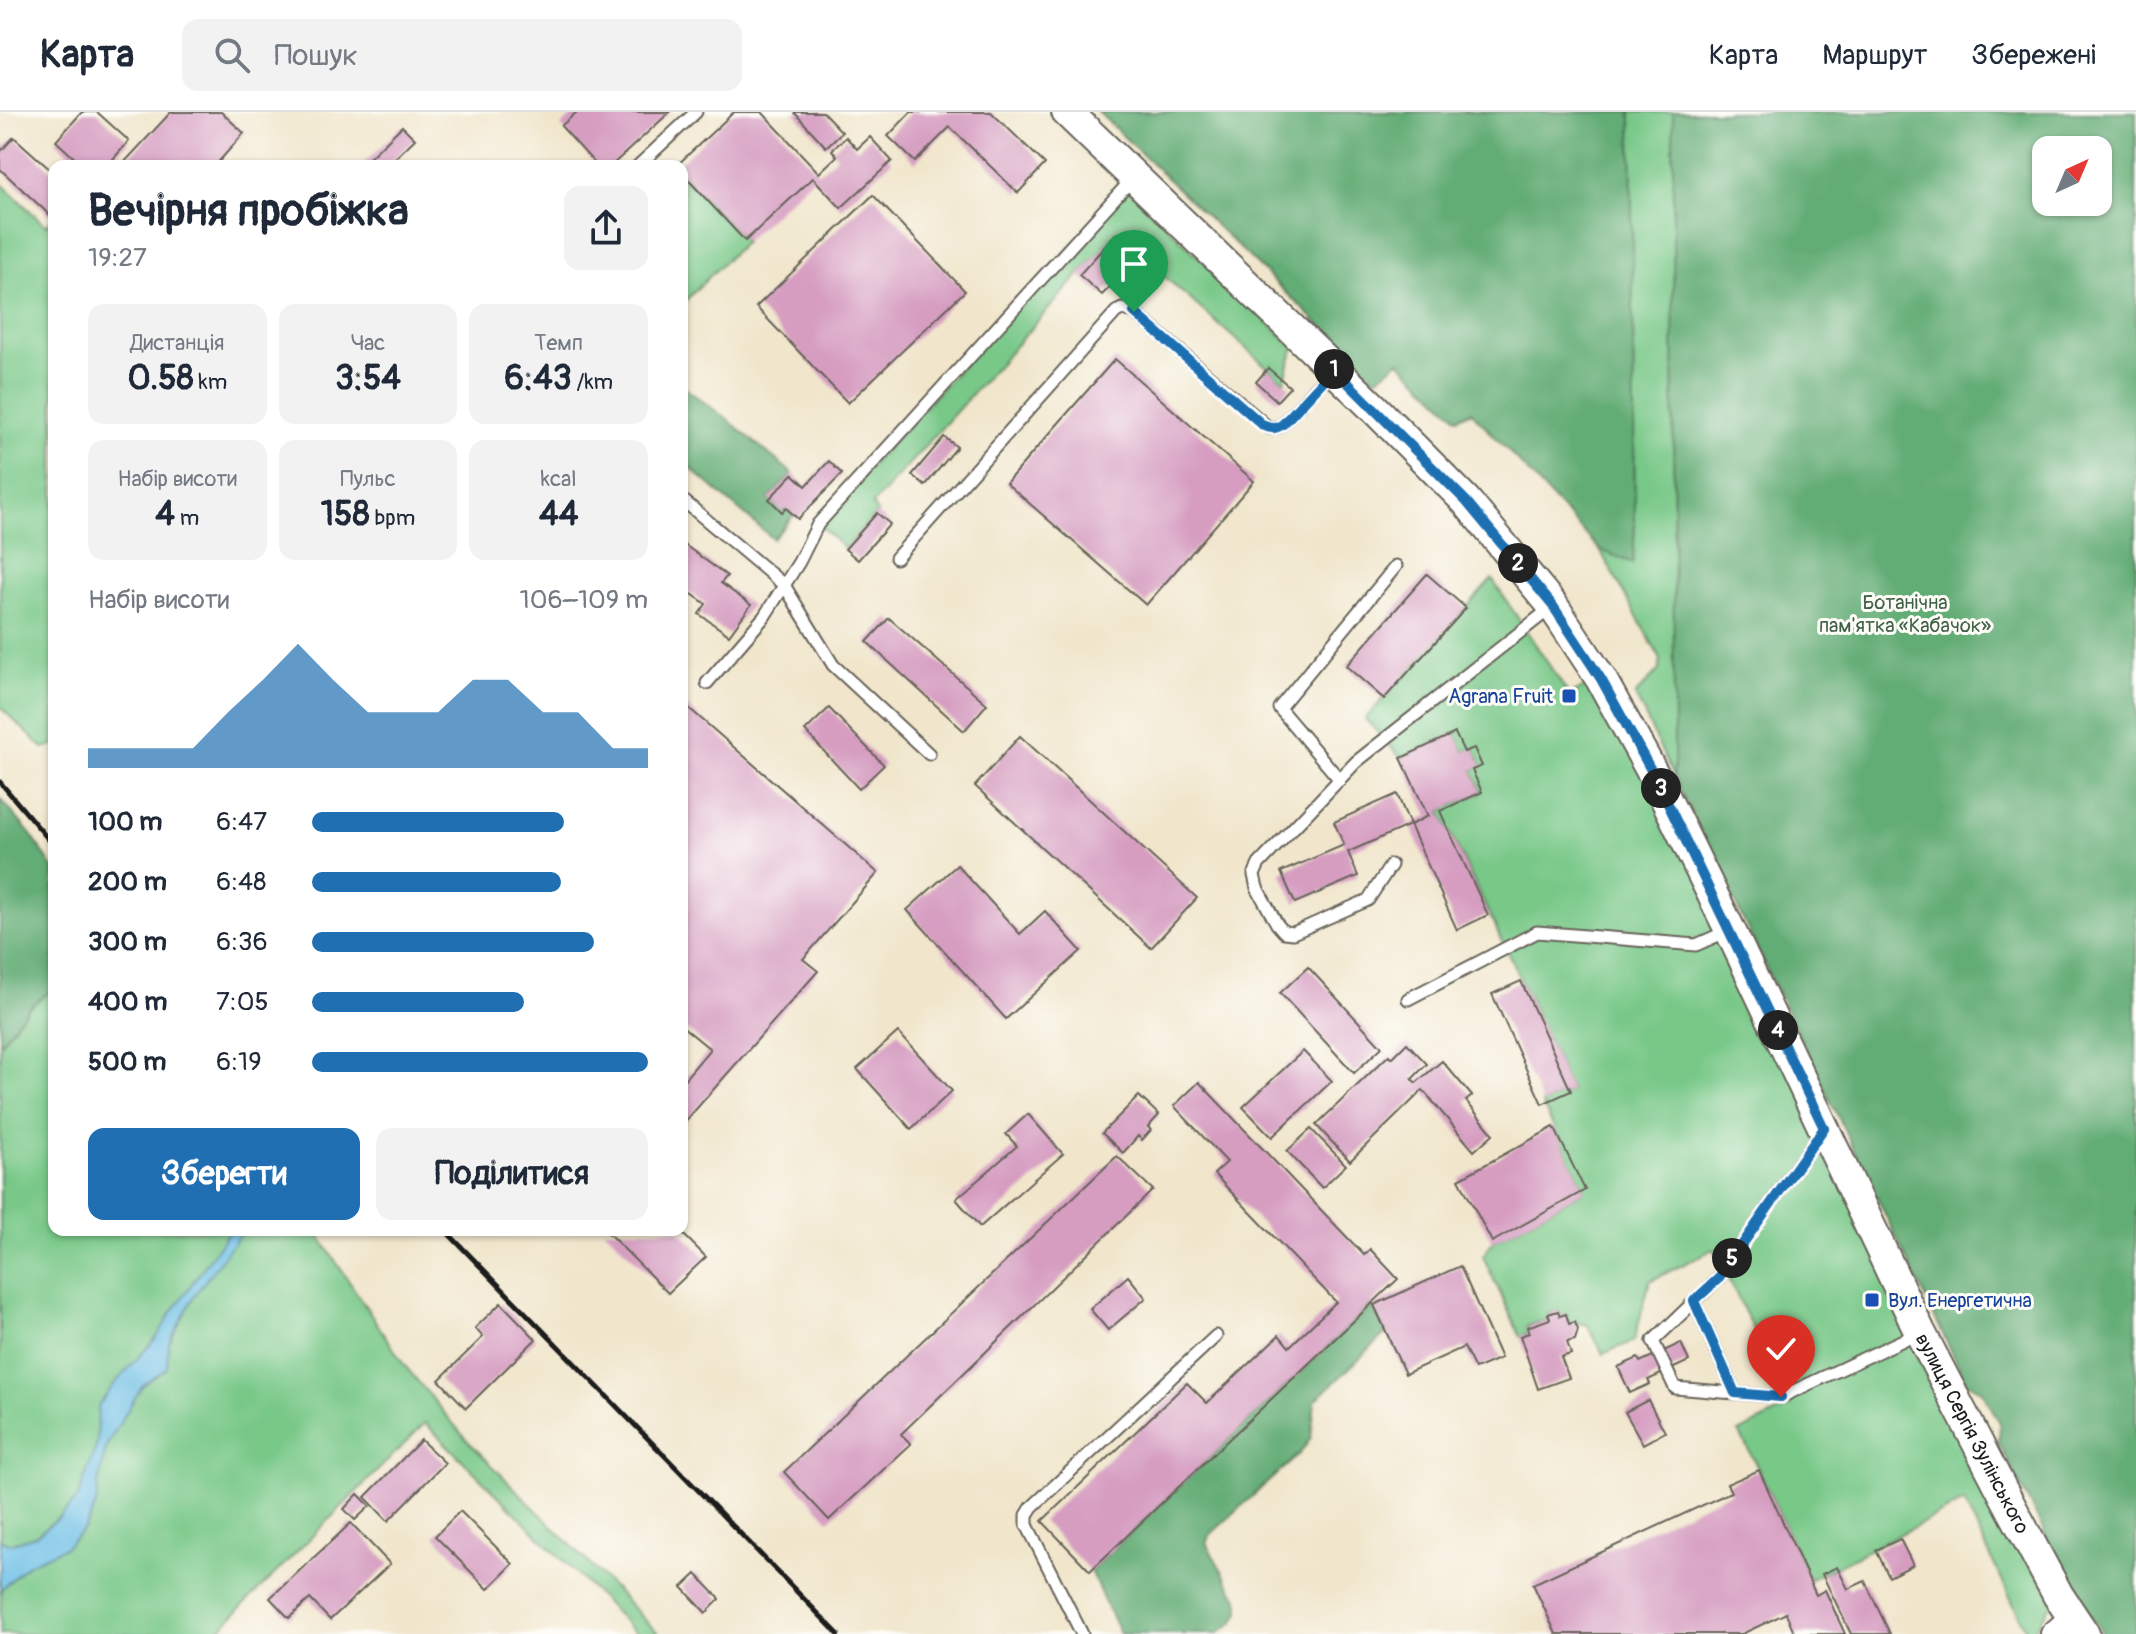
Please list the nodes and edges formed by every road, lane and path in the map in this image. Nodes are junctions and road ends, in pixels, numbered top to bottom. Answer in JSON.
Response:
{"nodes":[{"id":1,"x":696,"y":112,"type":"edge"},
{"id":2,"x":1067,"y":112,"type":"edge"},
{"id":3,"x":644,"y":160,"type":"edge"},
{"id":4,"x":1135,"y":177,"type":"junction"},
{"id":5,"x":1334,"y":369,"type":"junction"},
{"id":6,"x":688,"y":505,"type":"edge"},
{"id":7,"x":896,"y":558,"type":"dead end"},
{"id":8,"x":1396,"y":566,"type":"dead end"},
{"id":9,"x":784,"y":585,"type":"junction"},
{"id":10,"x":1553,"y":606,"type":"junction"},
{"id":11,"x":707,"y":683,"type":"dead end"},
{"id":12,"x":929,"y":754,"type":"dead end"},
{"id":13,"x":1340,"y":780,"type":"junction"},
{"id":14,"x":1391,"y":865,"type":"dead end"},
{"id":15,"x":1730,"y":930,"type":"junction"},
{"id":16,"x":1408,"y":999,"type":"dead end"},
{"id":17,"x":1824,"y":1128,"type":"junction"},
{"id":18,"x":1694,"y":1301,"type":"junction"},
{"id":19,"x":1920,"y":1332,"type":"junction"},
{"id":20,"x":1216,"y":1336,"type":"dead end"},
{"id":21,"x":1735,"y":1393,"type":"junction"},
{"id":22,"x":2069,"y":1628,"type":"edge"},
{"id":23,"x":1082,"y":1634,"type":"edge"}],
"edges":[{"from":1,"to":3,"type":"lane"},
{"from":2,"to":4,"type":"street","name":"вулиця Сергія Зулінського"},
{"from":4,"to":5,"type":"street","name":"вулиця Сергія Зулінського"},
{"from":4,"to":9,"type":"lane"},
{"from":5,"to":7,"type":"lane"},
{"from":5,"to":10,"type":"street","name":"вулиця Сергія Зулінського"},
{"from":6,"to":9,"type":"lane"},
{"from":8,"to":13,"type":"lane"},
{"from":9,"to":11,"type":"lane"},
{"from":9,"to":12,"type":"lane"},
{"from":10,"to":13,"type":"lane"},
{"from":10,"to":15,"type":"street","name":"вулиця Сергія Зулінського"},
{"from":13,"to":14,"type":"lane"},
{"from":15,"to":16,"type":"lane"},
{"from":15,"to":17,"type":"street","name":"вулиця Сергія Зулінського"},
{"from":17,"to":18,"type":"lane"},
{"from":17,"to":19,"type":"street","name":"вулиця Сергія Зулінського"},
{"from":18,"to":21,"type":"lane"},
{"from":18,"to":21,"type":"lane"},
{"from":19,"to":21,"type":"lane"},
{"from":19,"to":22,"type":"street","name":"вулиця Сергія Зулінського"},
{"from":20,"to":23,"type":"lane"}]}
